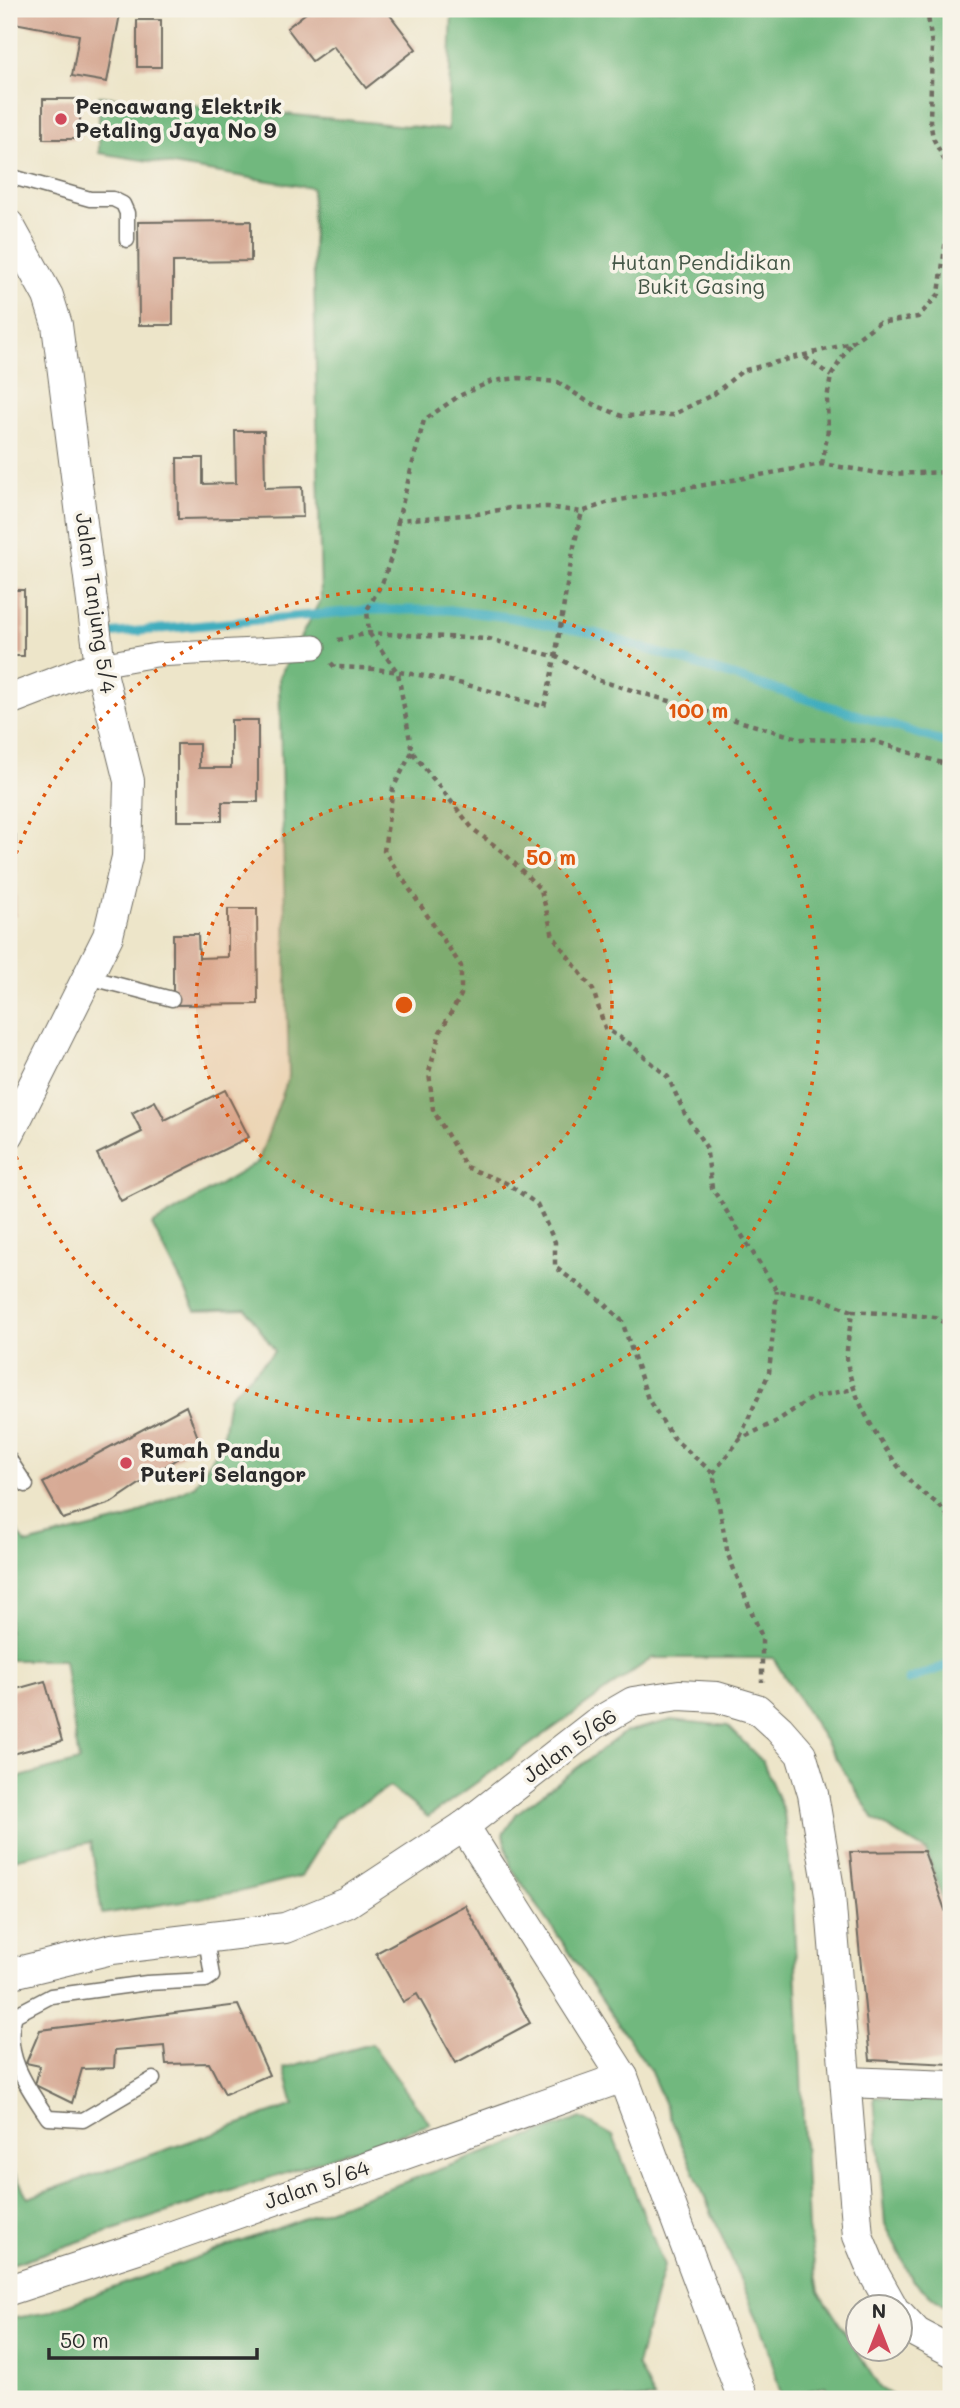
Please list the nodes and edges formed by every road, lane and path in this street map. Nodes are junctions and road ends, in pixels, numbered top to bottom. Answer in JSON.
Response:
{"nodes":[{"id":1,"x":927,"y":9,"type":"edge"},
{"id":2,"x":9,"y":176,"type":"edge"},
{"id":3,"x":951,"y":199,"type":"edge"},
{"id":4,"x":9,"y":226,"type":"edge"},
{"id":5,"x":127,"y":240,"type":"dead end"},
{"id":6,"x":851,"y":343,"type":"junction"},
{"id":7,"x":805,"y":357,"type":"junction"},
{"id":8,"x":831,"y":376,"type":"junction"},
{"id":9,"x":822,"y":464,"type":"junction"},
{"id":10,"x":951,"y":472,"type":"edge"},
{"id":11,"x":582,"y":512,"type":"junction"},
{"id":12,"x":398,"y":520,"type":"junction"},
{"id":13,"x":369,"y":634,"type":"junction"},
{"id":14,"x":314,"y":647,"type":"junction"},
{"id":15,"x":557,"y":657,"type":"junction"},
{"id":16,"x":100,"y":665,"type":"junction"},
{"id":17,"x":398,"y":674,"type":"junction"},
{"id":18,"x":9,"y":700,"type":"edge"},
{"id":19,"x":412,"y":752,"type":"junction"},
{"id":20,"x":951,"y":766,"type":"edge"},
{"id":21,"x":88,"y":977,"type":"junction"},
{"id":22,"x":172,"y":999,"type":"dead end"},
{"id":23,"x":9,"y":1134,"type":"edge"},
{"id":24,"x":777,"y":1291,"type":"junction"},
{"id":25,"x":852,"y":1311,"type":"junction"},
{"id":26,"x":951,"y":1327,"type":"edge"},
{"id":27,"x":854,"y":1389,"type":"junction"},
{"id":28,"x":740,"y":1438,"type":"junction"},
{"id":29,"x":9,"y":1459,"type":"edge"},
{"id":30,"x":713,"y":1473,"type":"junction"},
{"id":31,"x":26,"y":1485,"type":"dead end"},
{"id":32,"x":951,"y":1524,"type":"edge"},
{"id":33,"x":757,"y":1709,"type":"junction"},
{"id":34,"x":464,"y":1826,"type":"junction"},
{"id":35,"x":206,"y":1939,"type":"junction"},
{"id":36,"x":9,"y":1974,"type":"edge"},
{"id":37,"x":623,"y":2077,"type":"junction"},
{"id":38,"x":153,"y":2079,"type":"dead end"},
{"id":39,"x":847,"y":2082,"type":"junction"},
{"id":40,"x":951,"y":2086,"type":"edge"},
{"id":41,"x":9,"y":2290,"type":"edge"},
{"id":42,"x":884,"y":2292,"type":"edge"},
{"id":43,"x":914,"y":2329,"type":"edge"},
{"id":44,"x":951,"y":2351,"type":"edge"},
{"id":45,"x":743,"y":2399,"type":"edge"}],
"edges":[{"from":1,"to":3,"type":"path"},
{"from":2,"to":5,"type":"lane"},
{"from":3,"to":6,"type":"path"},
{"from":4,"to":16,"type":"street","name":"Jalan Tanjung 5/4"},
{"from":6,"to":7,"type":"path"},
{"from":6,"to":8,"type":"path"},
{"from":7,"to":8,"type":"path"},
{"from":7,"to":12,"type":"path"},
{"from":8,"to":9,"type":"path"},
{"from":9,"to":10,"type":"path"},
{"from":9,"to":11,"type":"path"},
{"from":11,"to":12,"type":"path"},
{"from":11,"to":15,"type":"path"},
{"from":12,"to":13,"type":"path"},
{"from":13,"to":14,"type":"path"},
{"from":13,"to":15,"type":"path"},
{"from":13,"to":17,"type":"path"},
{"from":14,"to":16,"type":"street"},
{"from":14,"to":17,"type":"path"},
{"from":15,"to":17,"type":"path"},
{"from":15,"to":20,"type":"path"},
{"from":16,"to":18,"type":"street"},
{"from":16,"to":21,"type":"street","name":"Jalan Tanjung 5/4"},
{"from":17,"to":19,"type":"path"},
{"from":19,"to":24,"type":"path"},
{"from":19,"to":30,"type":"path"},
{"from":21,"to":22,"type":"lane"},
{"from":21,"to":23,"type":"street","name":"Jalan Tanjung 5/4"},
{"from":24,"to":25,"type":"path"},
{"from":24,"to":28,"type":"path"},
{"from":25,"to":26,"type":"path"},
{"from":25,"to":27,"type":"path"},
{"from":27,"to":28,"type":"path"},
{"from":27,"to":32,"type":"path"},
{"from":28,"to":30,"type":"path"},
{"from":29,"to":31,"type":"lane"},
{"from":30,"to":33,"type":"path"},
{"from":33,"to":34,"type":"street","name":"Jalan 5/66"},
{"from":33,"to":39,"type":"street"},
{"from":34,"to":35,"type":"street","name":"Jalan 5/66"},
{"from":34,"to":37,"type":"street"},
{"from":35,"to":36,"type":"street","name":"Jalan 5/66"},
{"from":35,"to":38,"type":"lane"},
{"from":37,"to":41,"type":"street","name":"Jalan 5/64"},
{"from":37,"to":45,"type":"street"},
{"from":39,"to":40,"type":"street"},
{"from":39,"to":42,"type":"street"},
{"from":43,"to":44,"type":"street"}]}
